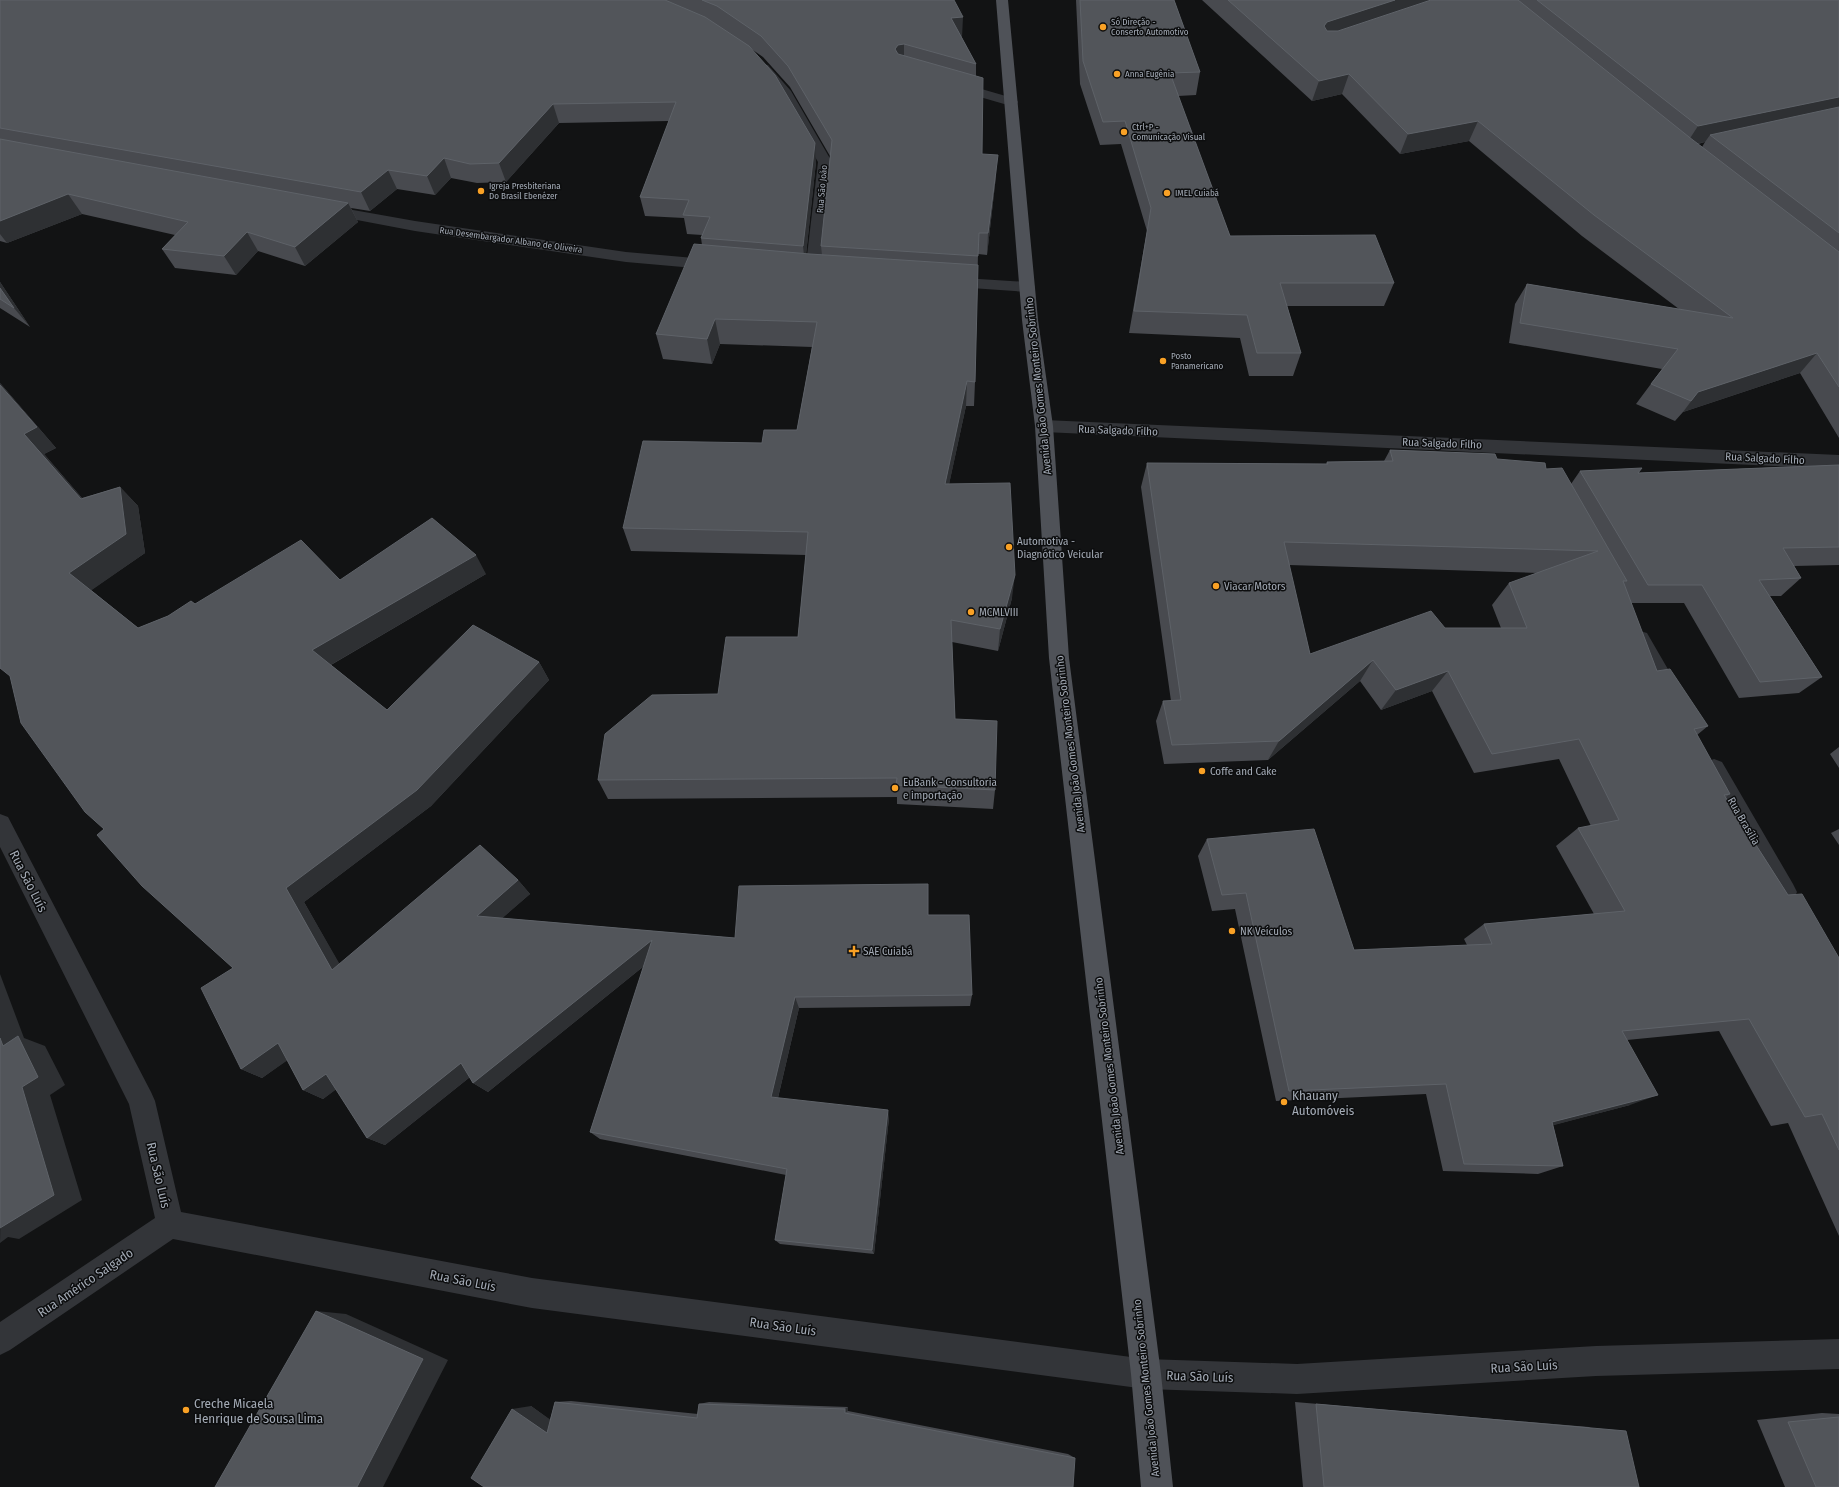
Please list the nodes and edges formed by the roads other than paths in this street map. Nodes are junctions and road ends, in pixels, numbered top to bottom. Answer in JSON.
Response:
{"nodes":[{"id":1,"x":1002,"y":0,"type":"edge"},
{"id":2,"x":751,"y":57,"type":"edge"},
{"id":3,"x":942,"y":82,"type":"edge"},
{"id":4,"x":1011,"y":102,"type":"junction"},
{"id":5,"x":313,"y":208,"type":"edge"},
{"id":6,"x":735,"y":266,"type":"edge"},
{"id":7,"x":798,"y":272,"type":"edge"},
{"id":8,"x":813,"y":273,"type":"junction"},
{"id":9,"x":829,"y":274,"type":"edge"},
{"id":10,"x":932,"y":280,"type":"edge"},
{"id":11,"x":1027,"y":287,"type":"junction"},
{"id":12,"x":1044,"y":426,"type":"junction"},
{"id":13,"x":1530,"y":447,"type":"junction"},
{"id":14,"x":1839,"y":462,"type":"edge"},
{"id":15,"x":1542,"y":468,"type":"edge"},
{"id":16,"x":1629,"y":620,"type":"edge"},
{"id":17,"x":1681,"y":710,"type":"edge"},
{"id":18,"x":1704,"y":752,"type":"edge"},
{"id":19,"x":0,"y":824,"type":"edge"},
{"id":20,"x":1795,"y":911,"type":"edge"},
{"id":21,"x":170,"y":1224,"type":"junction"},
{"id":22,"x":0,"y":1340,"type":"edge"},
{"id":23,"x":1839,"y":1354,"type":"edge"},
{"id":24,"x":1146,"y":1374,"type":"junction"},
{"id":25,"x":1157,"y":1487,"type":"edge"}],
"edges":[{"from":1,"to":4,"type":"main road","name":"Avenida João Gomes Monteiro Sobrinho"},
{"from":2,"to":8,"type":"street","name":"Rua São João"},
{"from":3,"to":4,"type":"street"},
{"from":4,"to":11,"type":"main road","name":"Avenida João Gomes Monteiro Sobrinho"},
{"from":5,"to":6,"type":"street","name":"Rua Desembargador Albano de Oliveira"},
{"from":7,"to":8,"type":"street"},
{"from":8,"to":9,"type":"street"},
{"from":10,"to":11,"type":"street"},
{"from":11,"to":12,"type":"main road","name":"Avenida João Gomes Monteiro Sobrinho"},
{"from":12,"to":13,"type":"street","name":"Rua Salgado Filho"},
{"from":12,"to":24,"type":"main road","name":"Avenida João Gomes Monteiro Sobrinho"},
{"from":13,"to":14,"type":"street","name":"Rua Salgado Filho"},
{"from":13,"to":15,"type":"street"},
{"from":16,"to":17,"type":"street"},
{"from":18,"to":20,"type":"street","name":"Rua Brasília"},
{"from":19,"to":21,"type":"street","name":"Rua São Luís"},
{"from":21,"to":22,"type":"street","name":"Rua Américo Salgado"},
{"from":21,"to":24,"type":"street","name":"Rua São Luís"},
{"from":23,"to":24,"type":"street","name":"Rua São Luís"},
{"from":24,"to":25,"type":"main road","name":"Avenida João Gomes Monteiro Sobrinho"}]}
